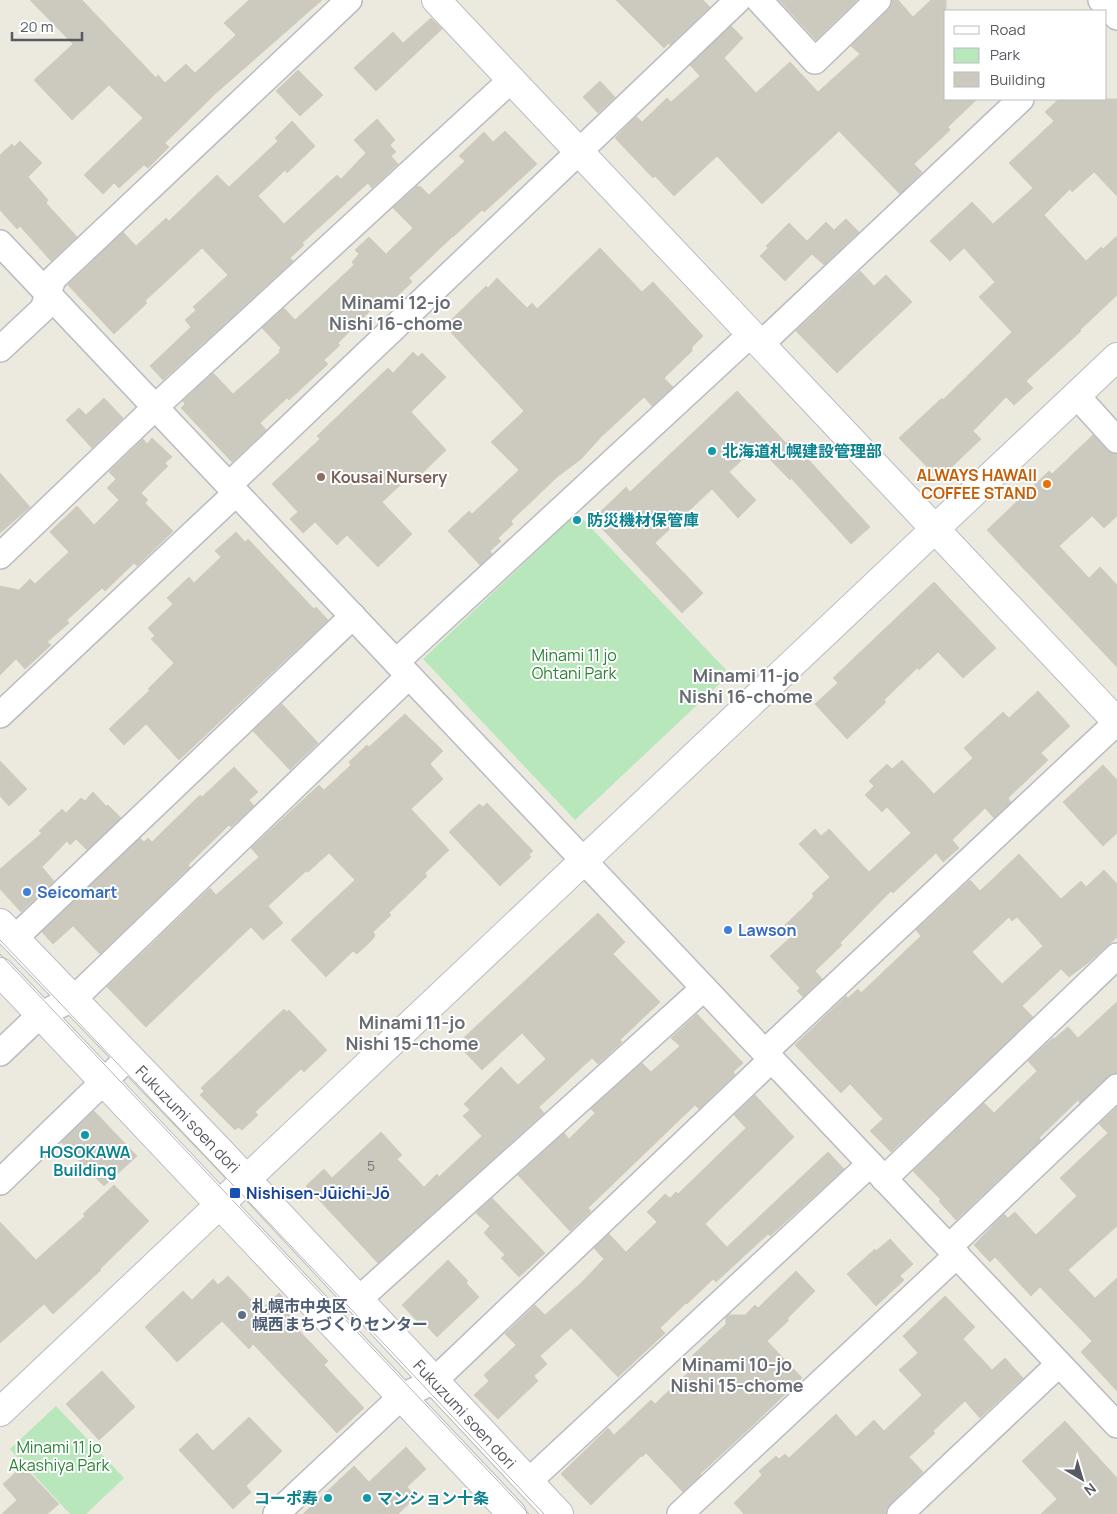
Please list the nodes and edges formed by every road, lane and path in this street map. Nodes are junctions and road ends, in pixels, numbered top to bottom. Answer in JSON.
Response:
{"nodes":[{"id":1,"x":349,"y":0,"type":"edge"},
{"id":2,"x":436,"y":0,"type":"edge"},
{"id":3,"x":738,"y":0,"type":"edge"},
{"id":4,"x":759,"y":0,"type":"edge"},
{"id":5,"x":878,"y":0,"type":"edge"},
{"id":6,"x":512,"y":80,"type":"junction"},
{"id":7,"x":1020,"y":100,"type":"edge"},
{"id":8,"x":579,"y":152,"type":"junction"},
{"id":9,"x":0,"y":243,"type":"edge"},
{"id":10,"x":48,"y":293,"type":"junction"},
{"id":11,"x":756,"y":339,"type":"junction"},
{"id":12,"x":0,"y":349,"type":"edge"},
{"id":13,"x":1117,"y":357,"type":"edge"},
{"id":14,"x":1076,"y":395,"type":"junction"},
{"id":15,"x":155,"y":407,"type":"junction"},
{"id":16,"x":1117,"y":440,"type":"edge"},
{"id":17,"x":232,"y":489,"type":"junction"},
{"id":18,"x":935,"y":529,"type":"junction"},
{"id":19,"x":0,"y":556,"type":"edge"},
{"id":20,"x":354,"y":616,"type":"junction"},
{"id":21,"x":403,"y":669,"type":"junction"},
{"id":22,"x":0,"y":715,"type":"edge"},
{"id":23,"x":1115,"y":716,"type":"edge"},
{"id":24,"x":584,"y":861,"type":"junction"},
{"id":25,"x":7,"y":931,"type":"edge"},
{"id":26,"x":1117,"y":956,"type":"edge"},
{"id":27,"x":0,"y":972,"type":"edge"},
{"id":28,"x":704,"y":988,"type":"junction"},
{"id":29,"x":72,"y":999,"type":"junction"},
{"id":30,"x":40,"y":1015,"type":"junction"},
{"id":31,"x":0,"y":1053,"type":"edge"},
{"id":32,"x":129,"y":1056,"type":"junction"},
{"id":33,"x":768,"y":1056,"type":"junction"},
{"id":34,"x":103,"y":1081,"type":"junction"},
{"id":35,"x":1117,"y":1087,"type":"edge"},
{"id":36,"x":877,"y":1171,"type":"junction"},
{"id":37,"x":247,"y":1179,"type":"junction"},
{"id":38,"x":0,"y":1182,"type":"edge"},
{"id":39,"x":219,"y":1205,"type":"junction"},
{"id":40,"x":953,"y":1251,"type":"junction"},
{"id":41,"x":358,"y":1300,"type":"junction"},
{"id":42,"x":1059,"y":1364,"type":"junction"},
{"id":43,"x":434,"y":1381,"type":"junction"},
{"id":44,"x":402,"y":1397,"type":"junction"},
{"id":45,"x":0,"y":1412,"type":"edge"},
{"id":46,"x":1116,"y":1422,"type":"edge"},
{"id":47,"x":528,"y":1482,"type":"junction"},
{"id":48,"x":276,"y":1514,"type":"edge"},
{"id":49,"x":512,"y":1514,"type":"edge"},
{"id":50,"x":559,"y":1514,"type":"edge"},
{"id":51,"x":680,"y":1514,"type":"edge"},
{"id":52,"x":900,"y":1514,"type":"edge"}],
"edges":[{"from":1,"to":10,"type":"street"},
{"from":2,"to":6,"type":"street"},
{"from":3,"to":8,"type":"street"},
{"from":4,"to":5,"type":"street"},
{"from":6,"to":8,"type":"street"},
{"from":6,"to":15,"type":"street"},
{"from":7,"to":11,"type":"street"},
{"from":8,"to":11,"type":"street"},
{"from":8,"to":17,"type":"street"},
{"from":9,"to":10,"type":"street"},
{"from":10,"to":12,"type":"street"},
{"from":10,"to":15,"type":"street"},
{"from":11,"to":18,"type":"street"},
{"from":11,"to":21,"type":"street"},
{"from":13,"to":14,"type":"street"},
{"from":14,"to":16,"type":"street"},
{"from":14,"to":18,"type":"street"},
{"from":15,"to":17,"type":"street"},
{"from":15,"to":19,"type":"street"},
{"from":17,"to":20,"type":"street"},
{"from":17,"to":22,"type":"street"},
{"from":18,"to":23,"type":"street"},
{"from":18,"to":24,"type":"street"},
{"from":20,"to":21,"type":"street"},
{"from":20,"to":25,"type":"street"},
{"from":21,"to":24,"type":"street"},
{"from":21,"to":29,"type":"street"},
{"from":23,"to":33,"type":"street"},
{"from":24,"to":28,"type":"street"},
{"from":24,"to":37,"type":"street"},
{"from":25,"to":29,"type":"street","name":"Fukuzumi soen dori"},
{"from":26,"to":36,"type":"street"},
{"from":27,"to":30,"type":"street"},
{"from":28,"to":33,"type":"street"},
{"from":28,"to":41,"type":"street"},
{"from":29,"to":30,"type":"street"},
{"from":29,"to":32,"type":"street","name":"Fukuzumi soen dori"},
{"from":30,"to":31,"type":"street"},
{"from":30,"to":34,"type":"street"},
{"from":32,"to":34,"type":"street"},
{"from":32,"to":37,"type":"street","name":"Fukuzumi soen dori"},
{"from":33,"to":36,"type":"street"},
{"from":33,"to":43,"type":"street"},
{"from":34,"to":38,"type":"street"},
{"from":34,"to":39,"type":"street"},
{"from":35,"to":40,"type":"street"},
{"from":36,"to":40,"type":"street"},
{"from":36,"to":47,"type":"street"},
{"from":37,"to":39,"type":"street"},
{"from":37,"to":41,"type":"street","name":"Fukuzumi soen dori"},
{"from":39,"to":44,"type":"street"},
{"from":39,"to":45,"type":"street"},
{"from":40,"to":42,"type":"street"},
{"from":40,"to":51,"type":"street"},
{"from":41,"to":43,"type":"street","name":"Fukuzumi soen dori"},
{"from":42,"to":46,"type":"street"},
{"from":42,"to":52,"type":"street"},
{"from":43,"to":44,"type":"street"},
{"from":43,"to":47,"type":"street","name":"Fukuzumi soen dori"},
{"from":44,"to":48,"type":"street"},
{"from":44,"to":49,"type":"street"},
{"from":47,"to":50,"type":"street","name":"Fukuzumi soen dori"}]}
